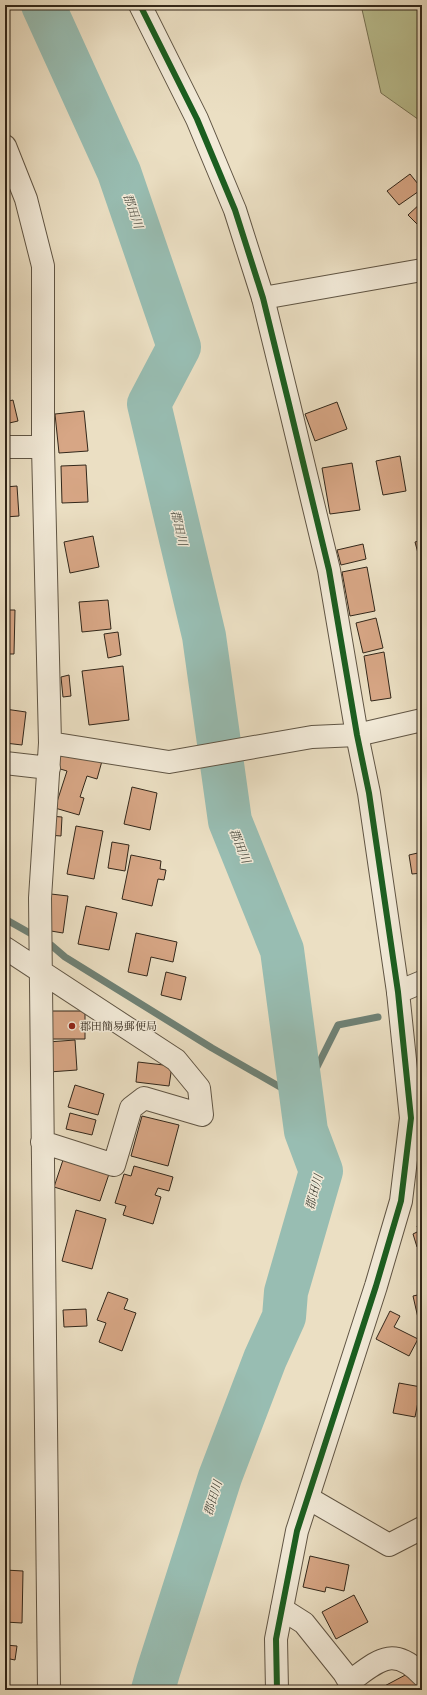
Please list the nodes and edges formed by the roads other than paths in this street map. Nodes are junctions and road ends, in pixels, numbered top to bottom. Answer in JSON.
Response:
{"nodes":[{"id":1,"x":140,"y":5,"type":"edge"},
{"id":2,"x":5,"y":146,"type":"edge"},
{"id":3,"x":422,"y":270,"type":"edge"},
{"id":4,"x":263,"y":298,"type":"junction"},
{"id":5,"x":5,"y":447,"type":"edge"},
{"id":6,"x":44,"y":447,"type":"junction"},
{"id":7,"x":422,"y":720,"type":"edge"},
{"id":8,"x":357,"y":735,"type":"junction"},
{"id":9,"x":50,"y":743,"type":"junction"},
{"id":10,"x":5,"y":763,"type":"edge"},
{"id":11,"x":49,"y":768,"type":"junction"},
{"id":12,"x":5,"y":948,"type":"edge"},
{"id":13,"x":40,"y":964,"type":"junction"},
{"id":14,"x":422,"y":982,"type":"edge"},
{"id":15,"x":398,"y":992,"type":"junction"},
{"id":16,"x":42,"y":1142,"type":"junction"},
{"id":17,"x":308,"y":1498,"type":"junction"},
{"id":18,"x":422,"y":1528,"type":"edge"},
{"id":19,"x":282,"y":1609,"type":"junction"},
{"id":20,"x":422,"y":1675,"type":"edge"},
{"id":21,"x":351,"y":1686,"type":"edge"},
{"id":22,"x":49,"y":1690,"type":"edge"},
{"id":23,"x":276,"y":1690,"type":"edge"}],
"edges":[{"from":1,"to":4,"type":"street"},
{"from":2,"to":6,"type":"street"},
{"from":3,"to":4,"type":"street"},
{"from":4,"to":8,"type":"street"},
{"from":5,"to":6,"type":"street"},
{"from":6,"to":9,"type":"street"},
{"from":7,"to":8,"type":"street"},
{"from":8,"to":9,"type":"street"},
{"from":8,"to":15,"type":"street"},
{"from":9,"to":11,"type":"street"},
{"from":10,"to":11,"type":"street"},
{"from":11,"to":13,"type":"street"},
{"from":12,"to":13,"type":"street"},
{"from":13,"to":16,"type":"street"},
{"from":13,"to":16,"type":"street"},
{"from":14,"to":15,"type":"street"},
{"from":15,"to":17,"type":"street"},
{"from":16,"to":22,"type":"street"},
{"from":17,"to":18,"type":"street"},
{"from":17,"to":19,"type":"street"},
{"from":19,"to":21,"type":"street"},
{"from":19,"to":23,"type":"street"},
{"from":20,"to":21,"type":"street"}]}
